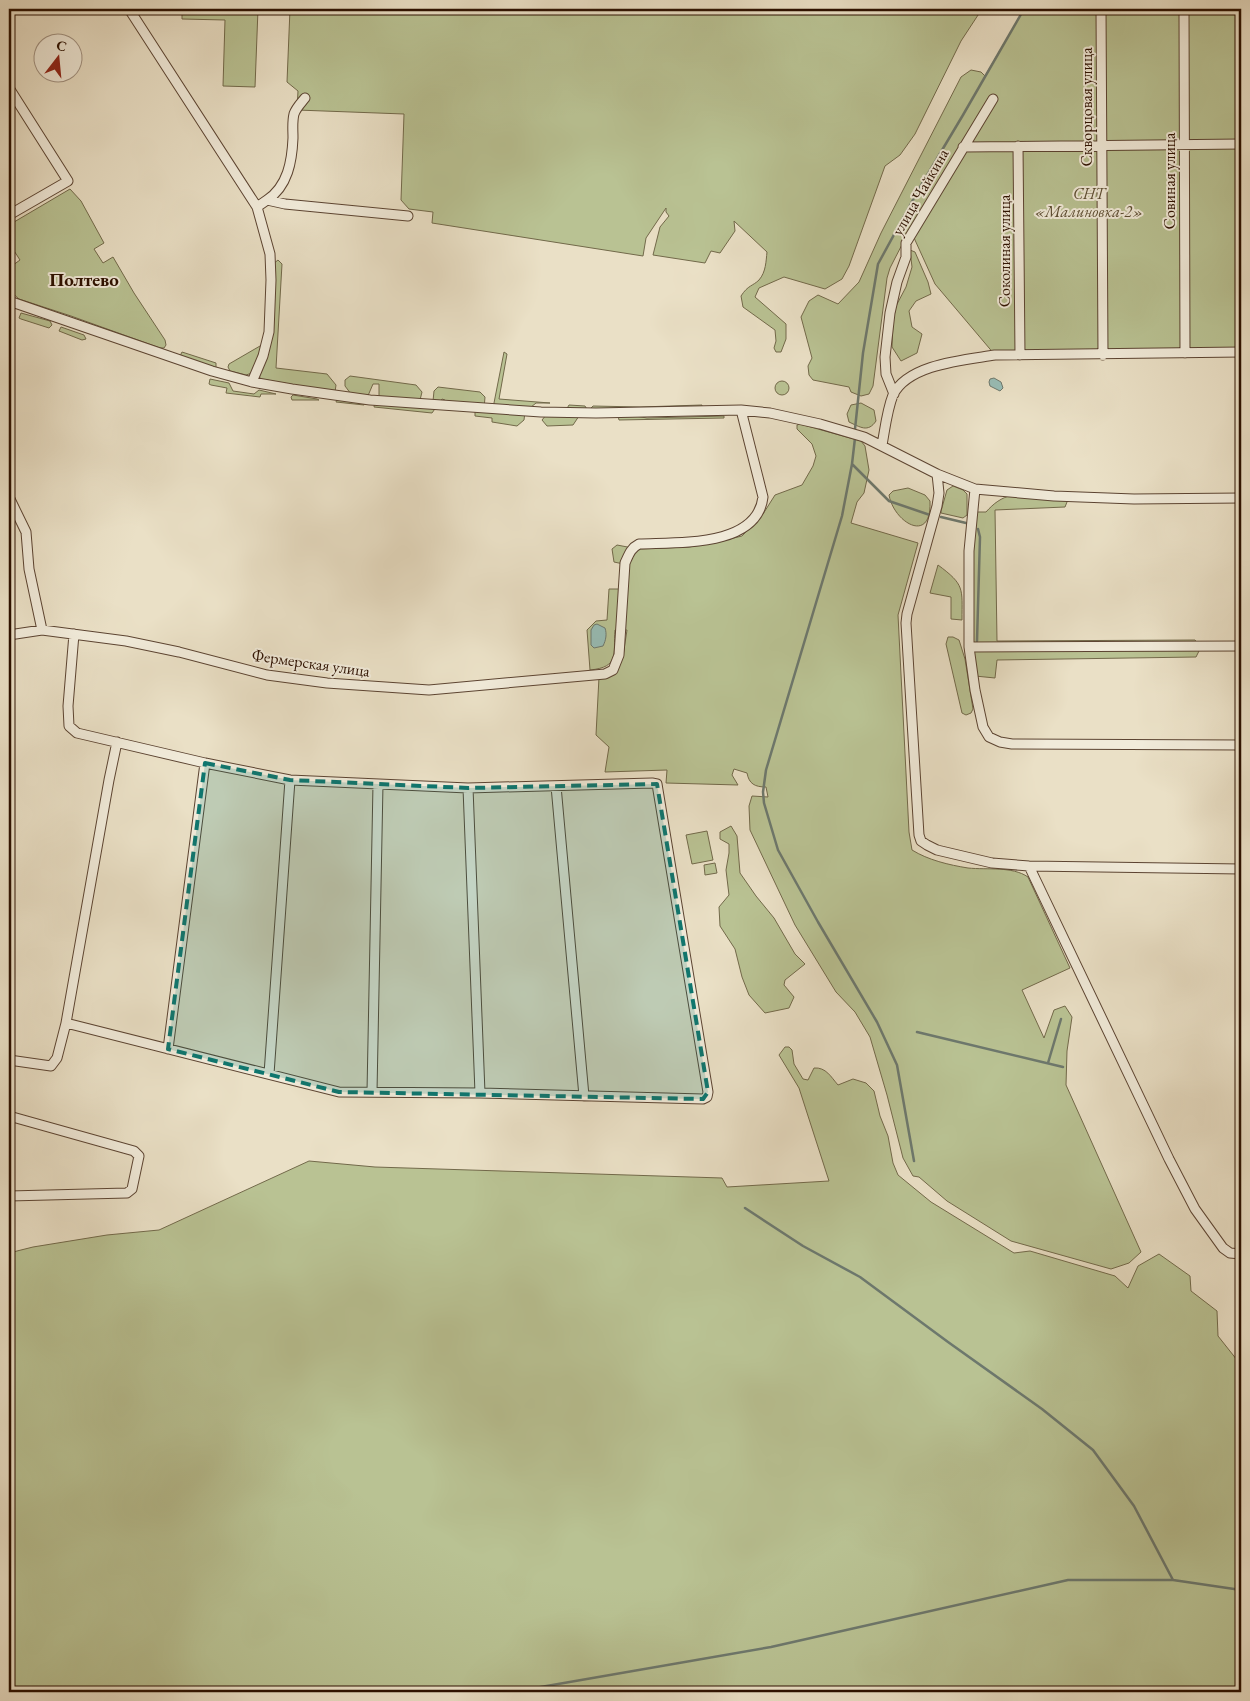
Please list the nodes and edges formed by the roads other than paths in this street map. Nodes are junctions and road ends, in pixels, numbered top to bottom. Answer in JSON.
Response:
{"nodes":[{"id":1,"x":129,"y":9,"type":"edge"},
{"id":2,"x":1101,"y":9,"type":"edge"},
{"id":3,"x":1184,"y":9,"type":"edge"},
{"id":4,"x":9,"y":88,"type":"edge"},
{"id":5,"x":305,"y":98,"type":"dead end"},
{"id":6,"x":993,"y":99,"type":"dead end"},
{"id":7,"x":1241,"y":144,"type":"edge"},
{"id":8,"x":1184,"y":145,"type":"junction"},
{"id":9,"x":1018,"y":146,"type":"junction"},
{"id":10,"x":1102,"y":146,"type":"junction"},
{"id":11,"x":964,"y":147,"type":"junction"},
{"id":12,"x":267,"y":200,"type":"junction"},
{"id":13,"x":257,"y":207,"type":"junction"},
{"id":14,"x":9,"y":215,"type":"edge"},
{"id":15,"x":408,"y":216,"type":"dead end"},
{"id":16,"x":9,"y":301,"type":"edge"},
{"id":17,"x":1241,"y":352,"type":"edge"},
{"id":18,"x":1185,"y":353,"type":"junction"},
{"id":19,"x":1020,"y":355,"type":"junction"},
{"id":20,"x":1102,"y":355,"type":"junction"},
{"id":21,"x":252,"y":382,"type":"junction"},
{"id":22,"x":894,"y":394,"type":"junction"},
{"id":23,"x":742,"y":410,"type":"junction"},
{"id":24,"x":882,"y":445,"type":"junction"},
{"id":25,"x":937,"y":474,"type":"junction"},
{"id":26,"x":975,"y":489,"type":"junction"},
{"id":27,"x":9,"y":496,"type":"edge"},
{"id":28,"x":1241,"y":498,"type":"edge"},
{"id":29,"x":42,"y":630,"type":"junction"},
{"id":30,"x":74,"y":634,"type":"junction"},
{"id":31,"x":9,"y":635,"type":"edge"},
{"id":32,"x":1241,"y":646,"type":"edge"},
{"id":33,"x":969,"y":647,"type":"junction"},
{"id":34,"x":117,"y":742,"type":"junction"},
{"id":35,"x":1241,"y":745,"type":"edge"},
{"id":36,"x":205,"y":763,"type":"junction"},
{"id":37,"x":290,"y":780,"type":"junction"},
{"id":38,"x":378,"y":784,"type":"junction"},
{"id":39,"x":556,"y":786,"type":"junction"},
{"id":40,"x":468,"y":788,"type":"junction"},
{"id":41,"x":1029,"y":866,"type":"junction"},
{"id":42,"x":1241,"y":869,"type":"edge"},
{"id":43,"x":66,"y":1023,"type":"junction"},
{"id":44,"x":168,"y":1049,"type":"junction"},
{"id":45,"x":9,"y":1060,"type":"edge"},
{"id":46,"x":268,"y":1074,"type":"junction"},
{"id":47,"x":372,"y":1092,"type":"junction"},
{"id":48,"x":480,"y":1093,"type":"junction"},
{"id":49,"x":584,"y":1096,"type":"junction"},
{"id":50,"x":9,"y":1116,"type":"edge"},
{"id":51,"x":9,"y":1196,"type":"edge"},
{"id":52,"x":1241,"y":1254,"type":"edge"}],
"edges":[{"from":1,"to":13,"type":"street"},
{"from":2,"to":10,"type":"street","name":"Скворцовая улица"},
{"from":3,"to":8,"type":"street","name":"Совиная улица"},
{"from":4,"to":14,"type":"street"},
{"from":5,"to":12,"type":"street"},
{"from":6,"to":11,"type":"street","name":"улица Чайкина"},
{"from":7,"to":8,"type":"street"},
{"from":8,"to":10,"type":"street"},
{"from":8,"to":18,"type":"street","name":"Совиная улица"},
{"from":9,"to":10,"type":"street"},
{"from":9,"to":11,"type":"street"},
{"from":9,"to":19,"type":"street","name":"Соколиная улица"},
{"from":10,"to":20,"type":"street","name":"Скворцовая улица"},
{"from":11,"to":22,"type":"street","name":"улица Чайкина"},
{"from":12,"to":13,"type":"street"},
{"from":12,"to":15,"type":"street"},
{"from":13,"to":21,"type":"street"},
{"from":16,"to":21,"type":"street"},
{"from":17,"to":18,"type":"street"},
{"from":18,"to":20,"type":"street"},
{"from":19,"to":20,"type":"street"},
{"from":19,"to":22,"type":"street"},
{"from":21,"to":23,"type":"street"},
{"from":22,"to":24,"type":"street"},
{"from":23,"to":24,"type":"street"},
{"from":23,"to":30,"type":"street","name":"Фермерская улица"},
{"from":24,"to":25,"type":"street"},
{"from":25,"to":26,"type":"street"},
{"from":25,"to":41,"type":"street"},
{"from":26,"to":28,"type":"street"},
{"from":26,"to":33,"type":"street"},
{"from":27,"to":29,"type":"street"},
{"from":29,"to":30,"type":"street","name":"Фермерская улица"},
{"from":29,"to":31,"type":"street","name":"Фермерская улица"},
{"from":30,"to":34,"type":"street"},
{"from":32,"to":33,"type":"street"},
{"from":33,"to":35,"type":"street"},
{"from":34,"to":36,"type":"street"},
{"from":34,"to":43,"type":"street"},
{"from":36,"to":37,"type":"street"},
{"from":36,"to":44,"type":"street"},
{"from":37,"to":38,"type":"street"},
{"from":37,"to":46,"type":"street"},
{"from":38,"to":40,"type":"street"},
{"from":38,"to":47,"type":"street"},
{"from":39,"to":40,"type":"street"},
{"from":39,"to":49,"type":"street"},
{"from":39,"to":49,"type":"street"},
{"from":40,"to":48,"type":"street"},
{"from":41,"to":42,"type":"street"},
{"from":41,"to":52,"type":"street"},
{"from":43,"to":44,"type":"street"},
{"from":43,"to":45,"type":"street"},
{"from":44,"to":46,"type":"street"},
{"from":46,"to":47,"type":"street"},
{"from":47,"to":48,"type":"street"},
{"from":48,"to":49,"type":"street"},
{"from":50,"to":51,"type":"street"}]}
